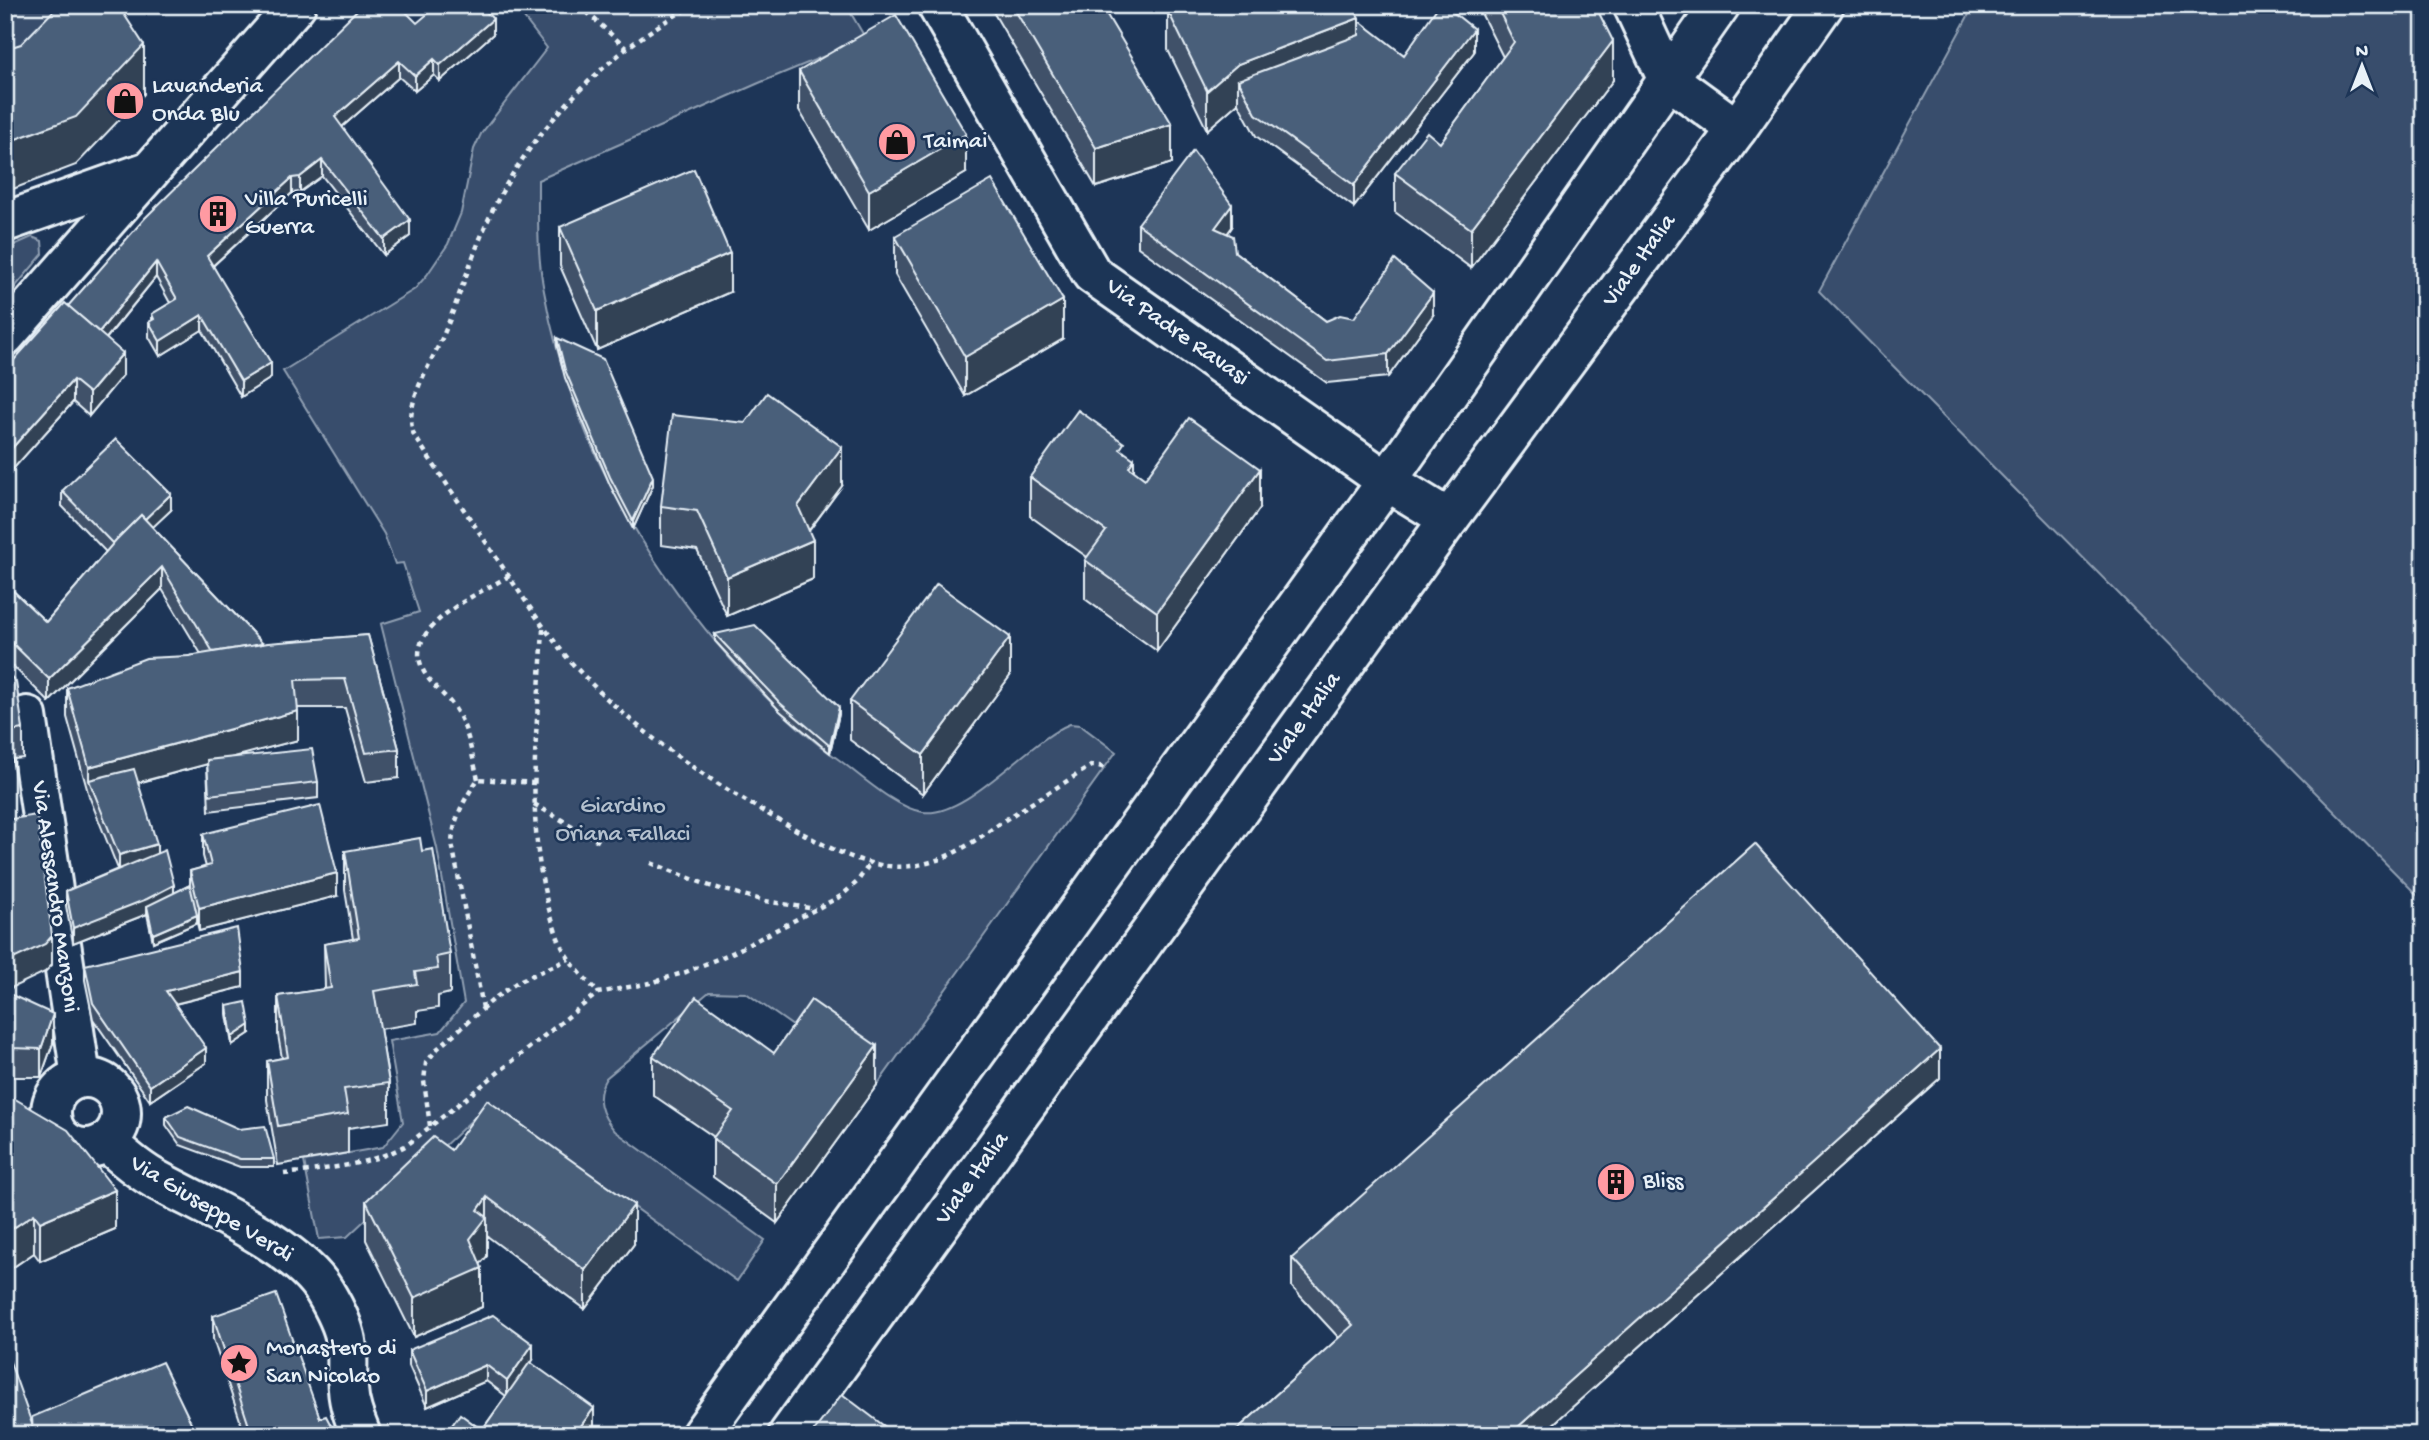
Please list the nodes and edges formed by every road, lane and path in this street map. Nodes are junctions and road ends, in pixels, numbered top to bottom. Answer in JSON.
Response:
{"nodes":[{"id":1,"x":17,"y":5,"type":"edge"},
{"id":2,"x":296,"y":5,"type":"edge"},
{"id":3,"x":579,"y":5,"type":"edge"},
{"id":4,"x":695,"y":5,"type":"edge"},
{"id":5,"x":937,"y":5,"type":"edge"},
{"id":6,"x":1633,"y":5,"type":"edge"},
{"id":7,"x":1720,"y":5,"type":"edge"},
{"id":8,"x":1824,"y":5,"type":"edge"},
{"id":9,"x":5,"y":11,"type":"edge"},
{"id":10,"x":627,"y":49,"type":"junction"},
{"id":11,"x":1667,"y":78,"type":"junction"},
{"id":12,"x":1737,"y":129,"type":"junction"},
{"id":13,"x":148,"y":172,"type":"junction"},
{"id":14,"x":16,"y":218,"type":"edge"},
{"id":15,"x":63,"y":269,"type":"junction"},
{"id":16,"x":5,"y":336,"type":"edge"},
{"id":17,"x":1387,"y":481,"type":"junction"},
{"id":18,"x":1449,"y":519,"type":"junction"},
{"id":19,"x":509,"y":576,"type":"junction"},
{"id":20,"x":543,"y":627,"type":"junction"},
{"id":21,"x":27,"y":716,"type":"dead end"},
{"id":22,"x":1105,"y":768,"type":"dead end"},
{"id":23,"x":478,"y":779,"type":"junction"},
{"id":24,"x":535,"y":783,"type":"junction"},
{"id":25,"x":534,"y":803,"type":"junction"},
{"id":26,"x":600,"y":842,"type":"dead end"},
{"id":27,"x":871,"y":862,"type":"junction"},
{"id":28,"x":651,"y":863,"type":"dead end"},
{"id":29,"x":816,"y":909,"type":"junction"},
{"id":30,"x":569,"y":959,"type":"junction"},
{"id":31,"x":598,"y":993,"type":"junction"},
{"id":32,"x":482,"y":1008,"type":"junction"},
{"id":33,"x":81,"y":1077,"type":"junction"},
{"id":34,"x":15,"y":1102,"type":"edge"},
{"id":35,"x":51,"y":1120,"type":"junction"},
{"id":36,"x":430,"y":1126,"type":"junction"},
{"id":37,"x":107,"y":1142,"type":"junction"},
{"id":38,"x":284,"y":1174,"type":"edge"},
{"id":39,"x":361,"y":1435,"type":"edge"},
{"id":40,"x":701,"y":1435,"type":"edge"},
{"id":41,"x":788,"y":1435,"type":"edge"}],
"edges":[{"from":1,"to":9,"type":"path"},
{"from":2,"to":13,"type":"main road"},
{"from":3,"to":10,"type":"path"},
{"from":4,"to":10,"type":"path"},
{"from":5,"to":17,"type":"main road","name":"Via Padre Ravasi"},
{"from":6,"to":11,"type":"main road"},
{"from":7,"to":11,"type":"main road"},
{"from":8,"to":12,"type":"main road","name":"Viale Italia"},
{"from":10,"to":19,"type":"path"},
{"from":11,"to":12,"type":"main road"},
{"from":11,"to":17,"type":"main road"},
{"from":12,"to":18,"type":"main road","name":"Viale Italia"},
{"from":13,"to":14,"type":"main road"},
{"from":13,"to":15,"type":"main road"},
{"from":14,"to":15,"type":"main road"},
{"from":15,"to":16,"type":"main road"},
{"from":17,"to":18,"type":"main road","name":"Via Padre Ravasi"},
{"from":17,"to":40,"type":"main road"},
{"from":18,"to":41,"type":"main road","name":"Viale Italia"},
{"from":19,"to":20,"type":"path"},
{"from":19,"to":23,"type":"path"},
{"from":20,"to":24,"type":"path"},
{"from":20,"to":27,"type":"path"},
{"from":21,"to":33,"type":"main road","name":"Via Alessandro Manzoni"},
{"from":22,"to":27,"type":"path"},
{"from":23,"to":24,"type":"path"},
{"from":23,"to":32,"type":"path"},
{"from":24,"to":25,"type":"path"},
{"from":25,"to":26,"type":"path"},
{"from":25,"to":30,"type":"path"},
{"from":27,"to":29,"type":"path"},
{"from":28,"to":29,"type":"path"},
{"from":29,"to":31,"type":"path"},
{"from":30,"to":31,"type":"path"},
{"from":30,"to":32,"type":"path"},
{"from":31,"to":36,"type":"path"},
{"from":32,"to":36,"type":"path"},
{"from":33,"to":35,"type":"main road"},
{"from":33,"to":37,"type":"main road","name":"Via Giuseppe Verdi"},
{"from":34,"to":35,"type":"main road","name":"Via Giuseppe Verdi"},
{"from":35,"to":37,"type":"main road","name":"Via Giuseppe Verdi"},
{"from":36,"to":38,"type":"path"},
{"from":37,"to":39,"type":"main road","name":"Via Giuseppe Verdi"}]}
